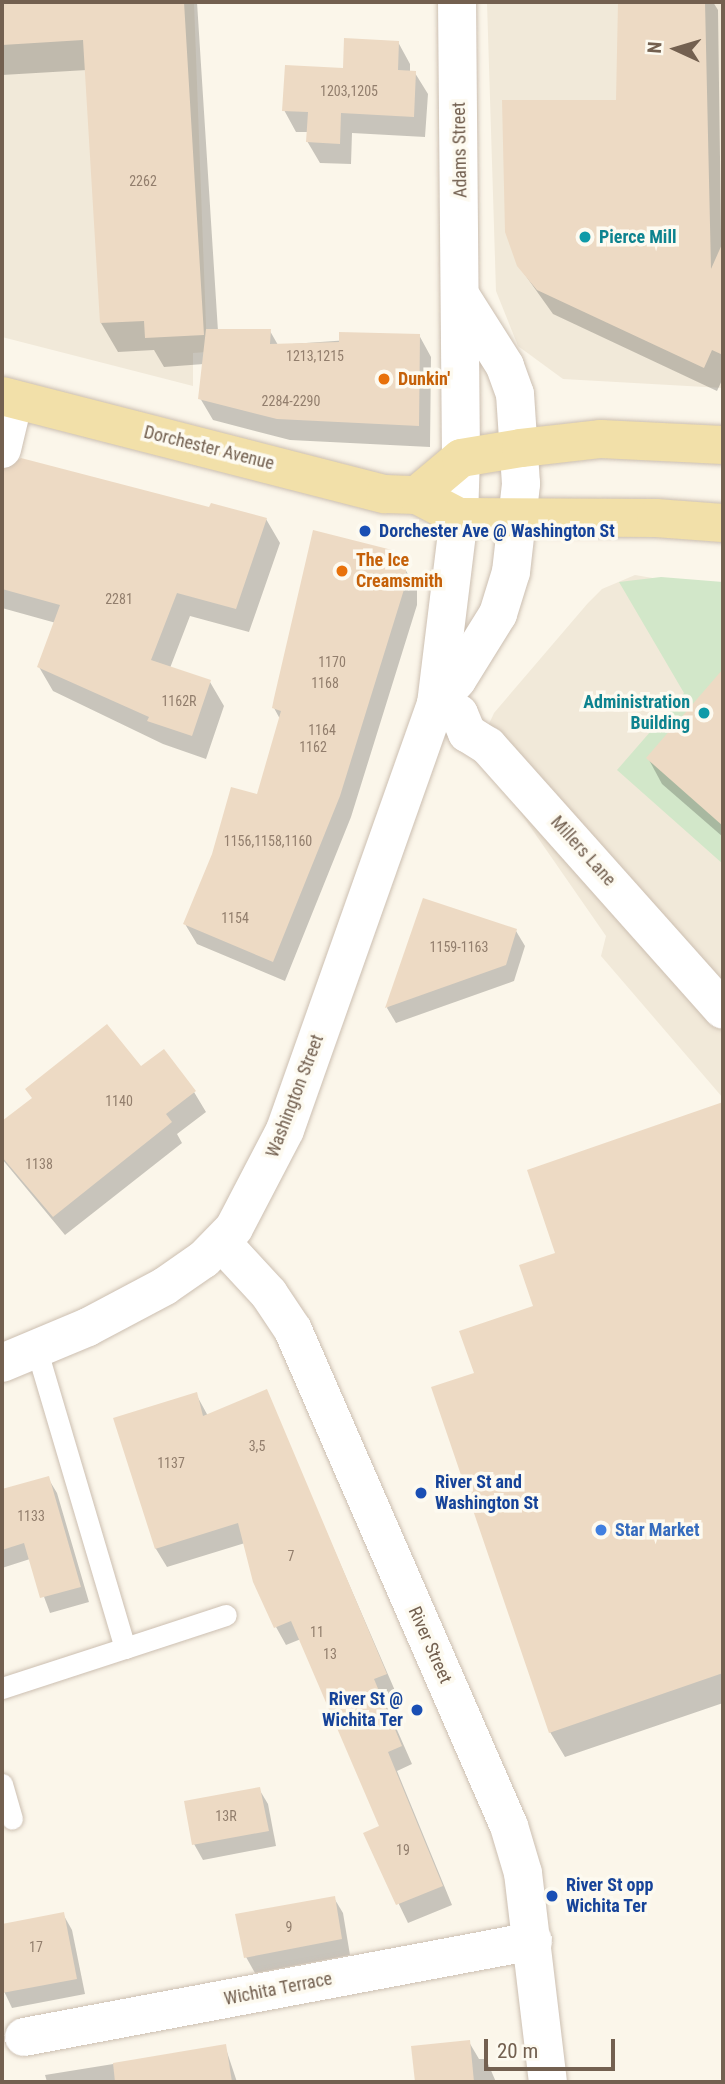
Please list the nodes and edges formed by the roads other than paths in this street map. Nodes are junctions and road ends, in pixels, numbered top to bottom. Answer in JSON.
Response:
{"nodes":[{"id":1,"x":457,"y":2,"type":"edge"},
{"id":2,"x":462,"y":298,"type":"junction"},
{"id":3,"x":8,"y":398,"type":"edge"},
{"id":4,"x":723,"y":445,"type":"edge"},
{"id":5,"x":521,"y":447,"type":"junction"},
{"id":6,"x":2,"y":449,"type":"edge"},
{"id":7,"x":461,"y":458,"type":"junction"},
{"id":8,"x":417,"y":495,"type":"junction"},
{"id":9,"x":459,"y":517,"type":"junction"},
{"id":10,"x":519,"y":520,"type":"junction"},
{"id":11,"x":723,"y":523,"type":"edge"},
{"id":12,"x":436,"y":704,"type":"junction"},
{"id":13,"x":723,"y":1010,"type":"edge"},
{"id":14,"x":222,"y":1243,"type":"junction"},
{"id":15,"x":37,"y":1351,"type":"junction"},
{"id":16,"x":2,"y":1363,"type":"edge"},
{"id":17,"x":226,"y":1615,"type":"dead end"},
{"id":18,"x":125,"y":1648,"type":"junction"},
{"id":19,"x":2,"y":1688,"type":"edge"},
{"id":20,"x":2,"y":1784,"type":"edge"},
{"id":21,"x":12,"y":1819,"type":"dead end"},
{"id":22,"x":533,"y":1941,"type":"junction"},
{"id":23,"x":24,"y":2037,"type":"dead end"},
{"id":24,"x":548,"y":2082,"type":"edge"}],
"edges":[{"from":1,"to":2,"type":"main road","name":"Adams Street"},
{"from":2,"to":5,"type":"main road"},
{"from":2,"to":7,"type":"main road","name":"Adams Street"},
{"from":3,"to":6,"type":"main road"},
{"from":3,"to":8,"type":"main road","name":"Dorchester Avenue"},
{"from":4,"to":5,"type":"main road"},
{"from":5,"to":7,"type":"main road"},
{"from":5,"to":10,"type":"main road","name":"Washington Street"},
{"from":7,"to":8,"type":"main road"},
{"from":7,"to":9,"type":"main road","name":"Adams Street"},
{"from":8,"to":9,"type":"main road","name":"Dorchester Avenue"},
{"from":9,"to":10,"type":"main road"},
{"from":9,"to":12,"type":"main road","name":"Washington Street"},
{"from":10,"to":11,"type":"main road"},
{"from":10,"to":12,"type":"main road","name":"Washington Street"},
{"from":12,"to":13,"type":"main road","name":"Millers Lane"},
{"from":12,"to":14,"type":"main road","name":"Washington Street"},
{"from":14,"to":15,"type":"main road","name":"Washington Street"},
{"from":14,"to":22,"type":"main road","name":"River Street"},
{"from":15,"to":16,"type":"main road","name":"Washington Street"},
{"from":15,"to":18,"type":"lane"},
{"from":17,"to":18,"type":"lane"},
{"from":18,"to":19,"type":"lane"},
{"from":20,"to":21,"type":"lane"},
{"from":22,"to":23,"type":"main road","name":"Wichita Terrace"},
{"from":22,"to":24,"type":"main road","name":"River Street"}]}
